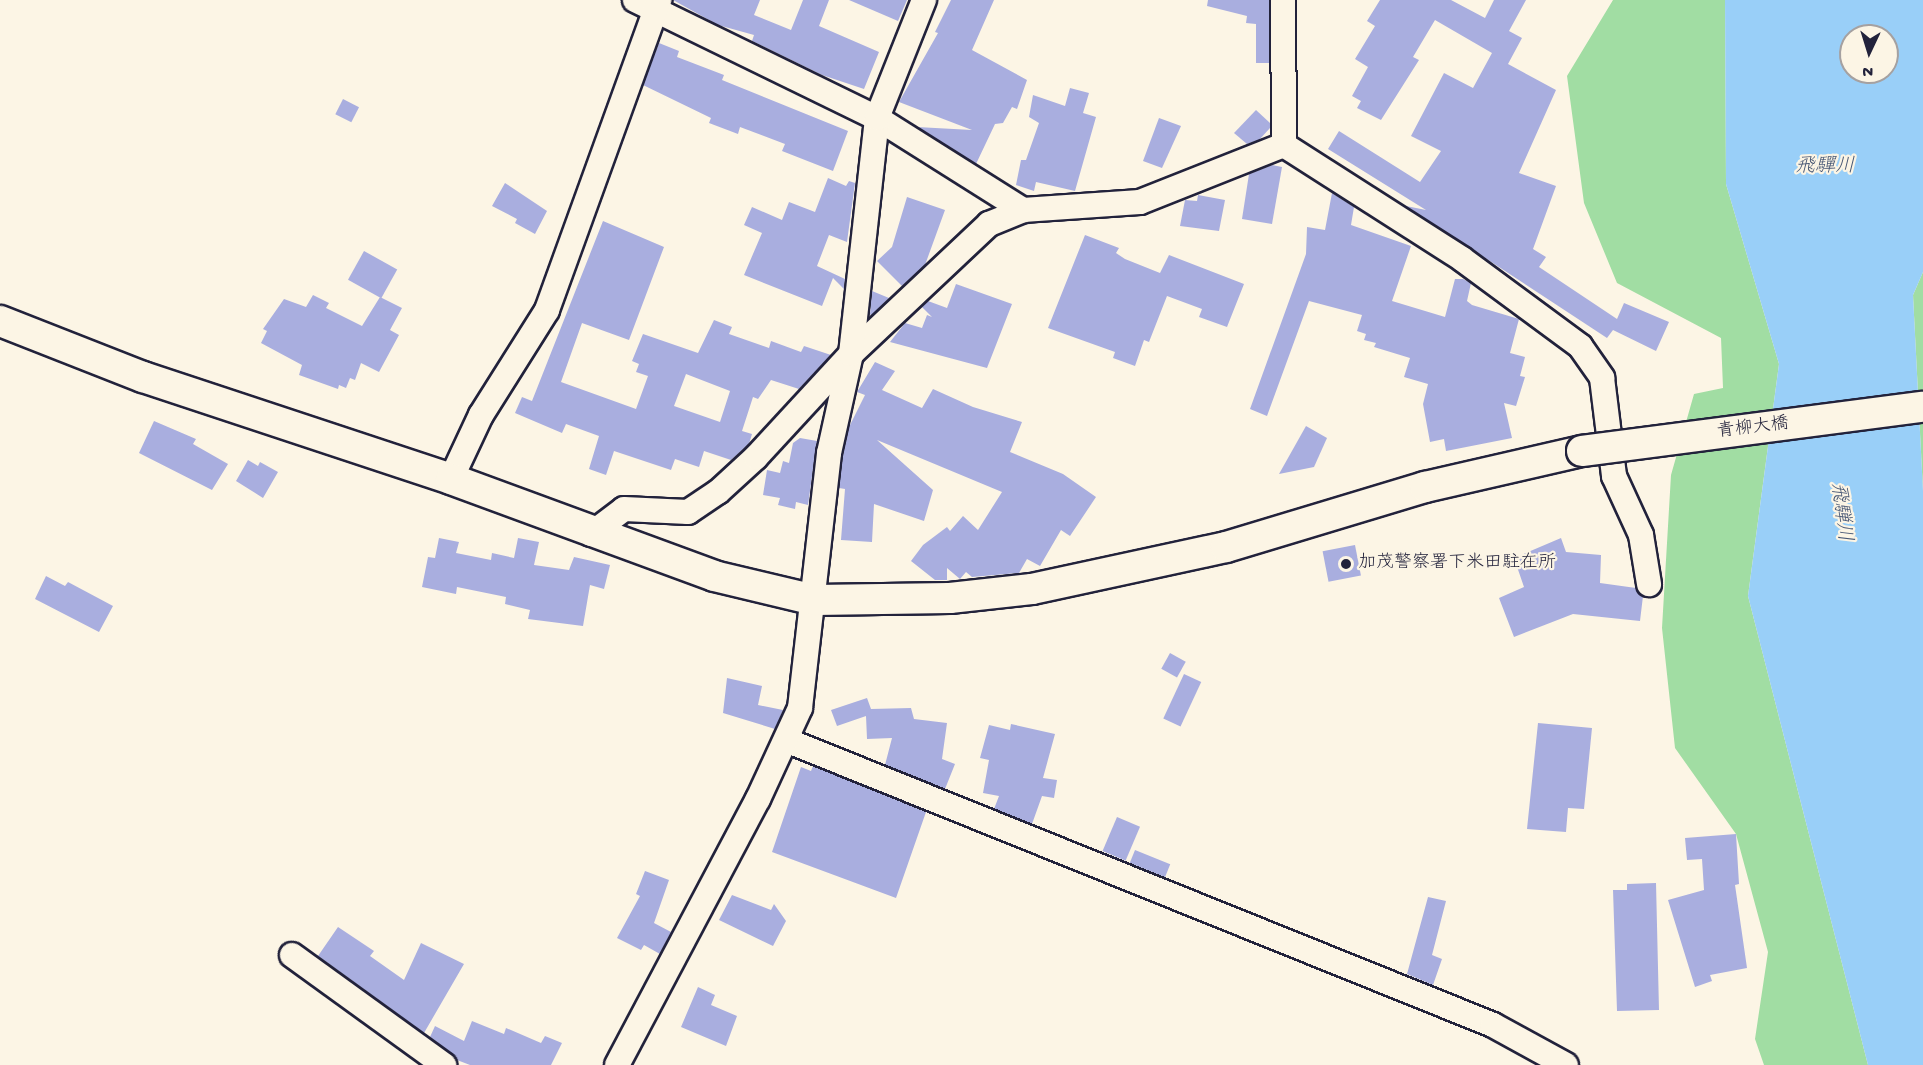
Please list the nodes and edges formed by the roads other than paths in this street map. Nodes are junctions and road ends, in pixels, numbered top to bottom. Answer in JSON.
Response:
{"nodes":[{"id":1,"x":924,"y":0,"type":"edge"},
{"id":2,"x":1282,"y":0,"type":"edge"},
{"id":3,"x":650,"y":3,"type":"edge"},
{"id":4,"x":877,"y":118,"type":"junction"},
{"id":5,"x":1284,"y":145,"type":"junction"},
{"id":6,"x":1023,"y":210,"type":"junction"},
{"id":7,"x":0,"y":321,"type":"edge"},
{"id":8,"x":851,"y":354,"type":"junction"},
{"id":9,"x":1923,"y":407,"type":"edge"},
{"id":10,"x":451,"y":480,"type":"junction"},
{"id":11,"x":591,"y":534,"type":"junction"},
{"id":12,"x":1649,"y":584,"type":"dead end"},
{"id":13,"x":815,"y":600,"type":"junction"},
{"id":14,"x":786,"y":740,"type":"junction"},
{"id":15,"x":292,"y":955,"type":"dead end"},
{"id":16,"x":444,"y":1065,"type":"edge"},
{"id":17,"x":618,"y":1065,"type":"edge"},
{"id":18,"x":1566,"y":1065,"type":"edge"}],
"edges":[{"from":1,"to":4,"type":"street"},
{"from":2,"to":5,"type":"street"},
{"from":3,"to":4,"type":"street"},
{"from":3,"to":10,"type":"street"},
{"from":4,"to":6,"type":"street"},
{"from":4,"to":8,"type":"street"},
{"from":5,"to":6,"type":"street"},
{"from":5,"to":12,"type":"street"},
{"from":6,"to":8,"type":"street"},
{"from":7,"to":10,"type":"street","name":"青柳大橋"},
{"from":8,"to":11,"type":"street"},
{"from":8,"to":13,"type":"street"},
{"from":9,"to":13,"type":"street","name":"青柳大橋","bridge":true},
{"from":10,"to":11,"type":"street","name":"青柳大橋"},
{"from":11,"to":13,"type":"street","name":"青柳大橋"},
{"from":13,"to":14,"type":"street"},
{"from":14,"to":17,"type":"street"},
{"from":14,"to":18,"type":"street"},
{"from":15,"to":16,"type":"street"}]}
